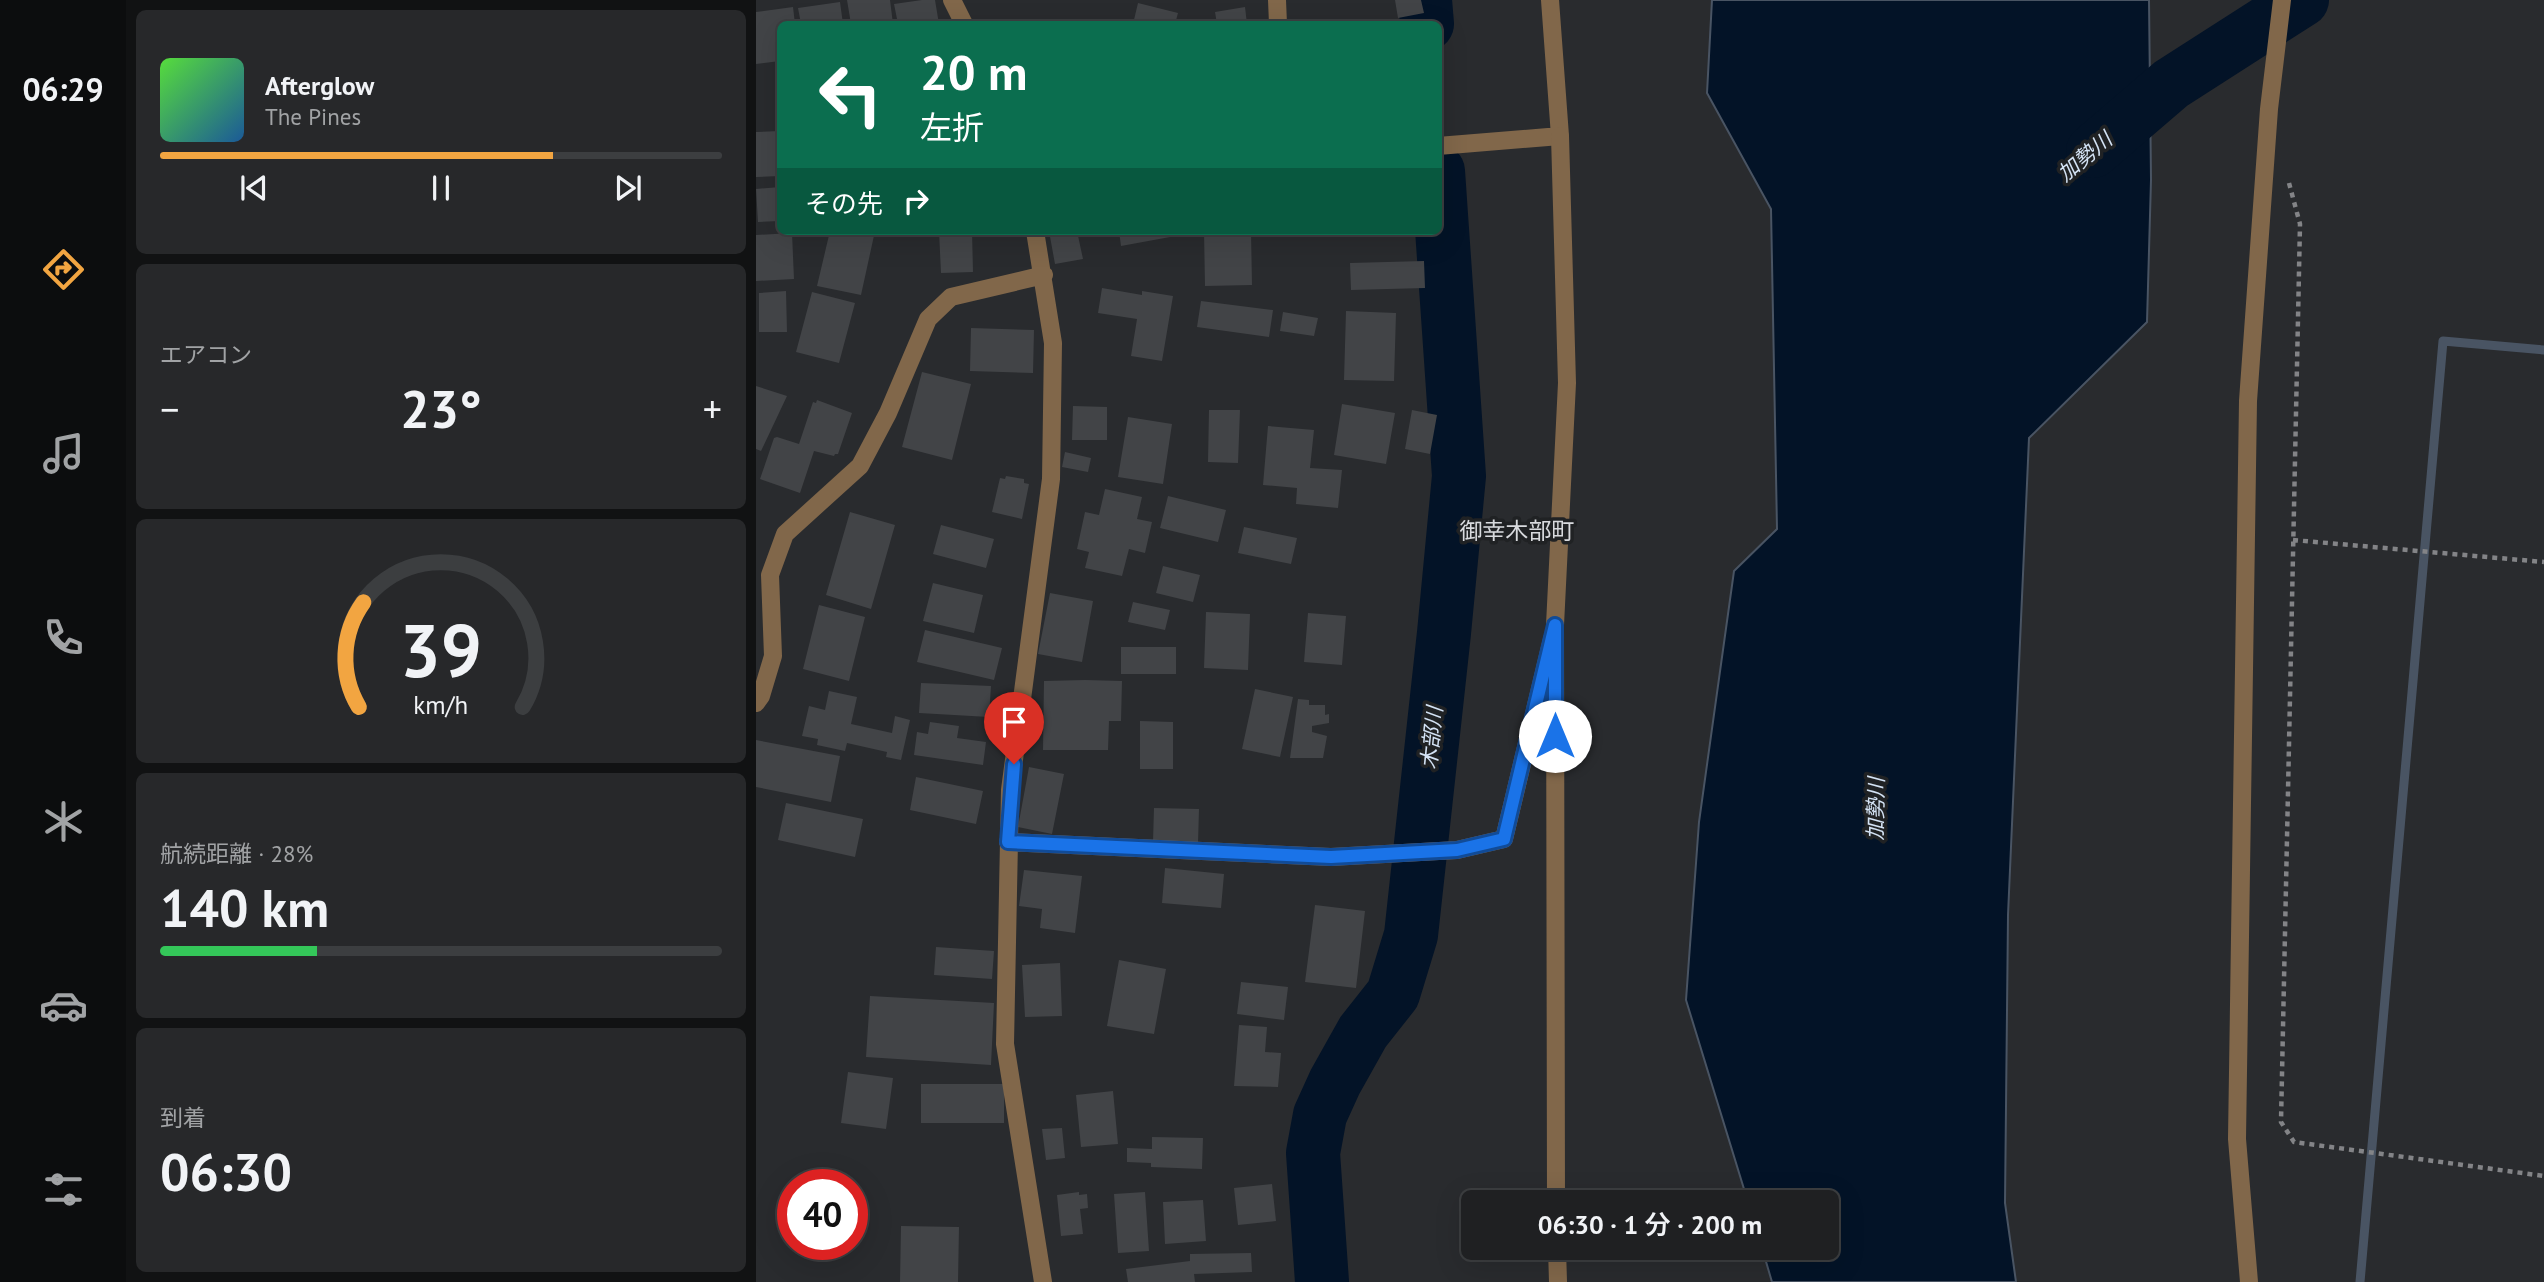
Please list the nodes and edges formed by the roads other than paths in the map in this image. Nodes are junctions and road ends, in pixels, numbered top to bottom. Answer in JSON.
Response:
{"nodes":[{"id":1,"x":952,"y":0,"type":"edge"},
{"id":2,"x":1278,"y":0,"type":"edge"},
{"id":3,"x":1550,"y":0,"type":"edge"},
{"id":4,"x":2282,"y":0,"type":"edge"},
{"id":5,"x":962,"y":21,"type":"edge"},
{"id":6,"x":1278,"y":21,"type":"edge"},
{"id":7,"x":1559,"y":136,"type":"junction"},
{"id":8,"x":1442,"y":146,"type":"edge"},
{"id":9,"x":1036,"y":235,"type":"edge"},
{"id":10,"x":1044,"y":275,"type":"junction"},
{"id":11,"x":1555,"y":625,"type":"junction"},
{"id":12,"x":756,"y":703,"type":"edge"},
{"id":13,"x":1008,"y":842,"type":"junction"},
{"id":14,"x":1556,"y":1190,"type":"edge"},
{"id":15,"x":1557,"y":1260,"type":"edge"},
{"id":16,"x":1043,"y":1282,"type":"edge"},
{"id":17,"x":1558,"y":1282,"type":"edge"},
{"id":18,"x":2249,"y":1282,"type":"edge"}],
"edges":[{"from":1,"to":5,"type":"street"},
{"from":2,"to":6,"type":"street"},
{"from":3,"to":7,"type":"street"},
{"from":4,"to":18,"type":"street"},
{"from":7,"to":8,"type":"street"},
{"from":7,"to":11,"type":"street"},
{"from":9,"to":10,"type":"street"},
{"from":10,"to":12,"type":"street"},
{"from":10,"to":13,"type":"street"},
{"from":11,"to":13,"type":"street"},
{"from":11,"to":14,"type":"street"},
{"from":13,"to":16,"type":"street"},
{"from":15,"to":17,"type":"street"}]}
